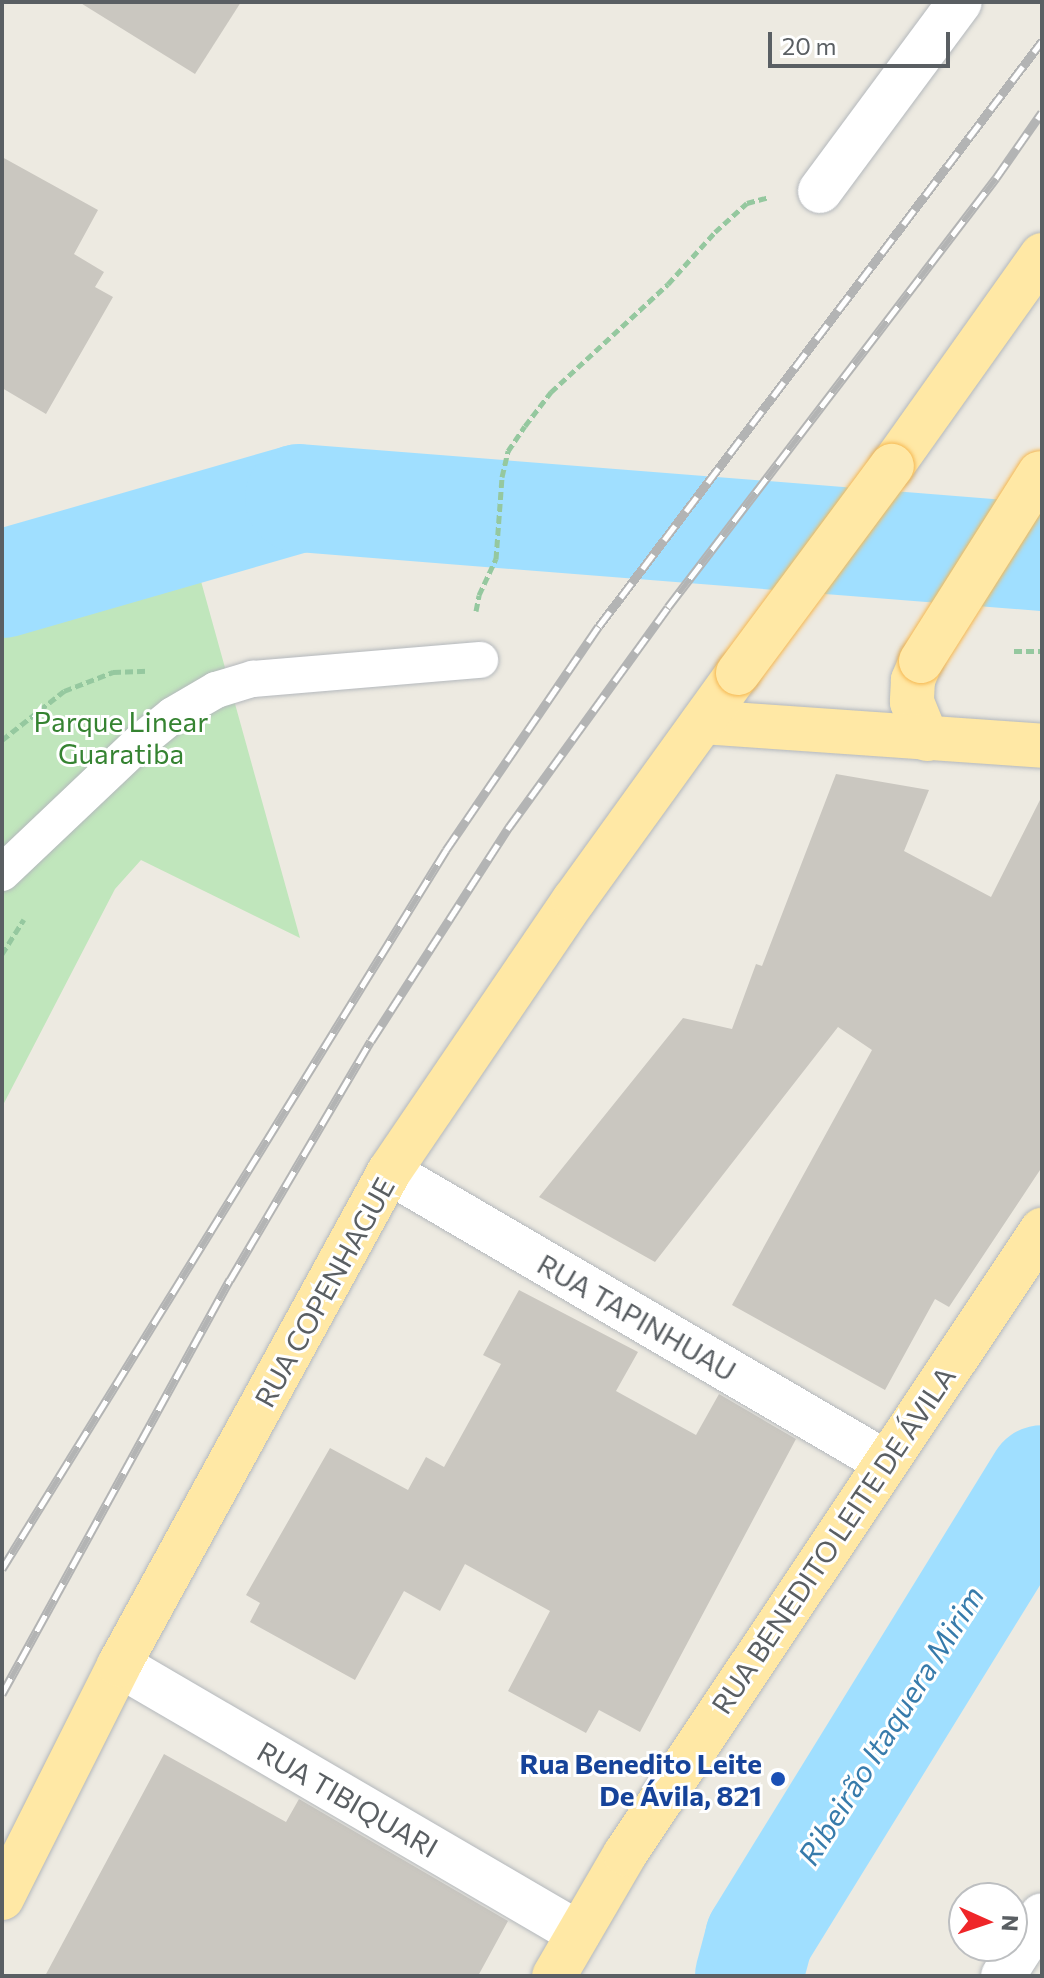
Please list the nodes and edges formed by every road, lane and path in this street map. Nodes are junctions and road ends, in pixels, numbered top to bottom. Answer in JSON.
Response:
{"nodes":[{"id":1,"x":960,"y":2,"type":"edge"},
{"id":2,"x":820,"y":191,"type":"joint"},
{"id":3,"x":1042,"y":255,"type":"edge"},
{"id":4,"x":1041,"y":472,"type":"edge"},
{"id":5,"x":1014,"y":651,"type":"dead end"},
{"id":6,"x":1042,"y":651,"type":"edge"},
{"id":7,"x":480,"y":660,"type":"joint"},
{"id":8,"x":196,"y":699,"type":"junction"},
{"id":9,"x":703,"y":722,"type":"junction"},
{"id":10,"x":927,"y":739,"type":"junction"},
{"id":11,"x":2,"y":740,"type":"edge"},
{"id":12,"x":1042,"y":746,"type":"edge"},
{"id":13,"x":2,"y":873,"type":"edge"},
{"id":14,"x":389,"y":1172,"type":"junction"},
{"id":15,"x":1042,"y":1230,"type":"edge"},
{"id":16,"x":885,"y":1462,"type":"junction"},
{"id":17,"x":119,"y":1665,"type":"junction"},
{"id":18,"x":2,"y":1898,"type":"edge"},
{"id":19,"x":1042,"y":1915,"type":"edge"},
{"id":20,"x":578,"y":1933,"type":"junction"},
{"id":21,"x":554,"y":1976,"type":"edge"},
{"id":22,"x":1003,"y":1976,"type":"edge"}],
"edges":[{"from":1,"to":2,"type":"street"},
{"from":2,"to":7,"type":"path"},
{"from":3,"to":9,"type":"main road","name":"RUA COPENHAGUE","bridge":true},
{"from":4,"to":10,"type":"main road","bridge":true},
{"from":5,"to":6,"type":"path"},
{"from":7,"to":8,"type":"lane"},
{"from":8,"to":11,"type":"path"},
{"from":8,"to":13,"type":"lane"},
{"from":9,"to":10,"type":"main road"},
{"from":9,"to":14,"type":"main road","name":"RUA COPENHAGUE"},
{"from":10,"to":12,"type":"main road"},
{"from":14,"to":16,"type":"street","name":"RUA TAPINHUAU"},
{"from":14,"to":17,"type":"main road","name":"RUA COPENHAGUE"},
{"from":15,"to":16,"type":"main road","name":"RUA BENEDITO LEITE DE ÁVILA"},
{"from":16,"to":20,"type":"main road","name":"RUA BENEDITO LEITE DE ÁVILA"},
{"from":17,"to":18,"type":"main road","name":"RUA COPENHAGUE"},
{"from":17,"to":20,"type":"street","name":"RUA TIBIQUARI"},
{"from":19,"to":22,"type":"street"},
{"from":20,"to":21,"type":"main road","name":"RUA BENEDITO LEITE DE ÁVILA"}]}
